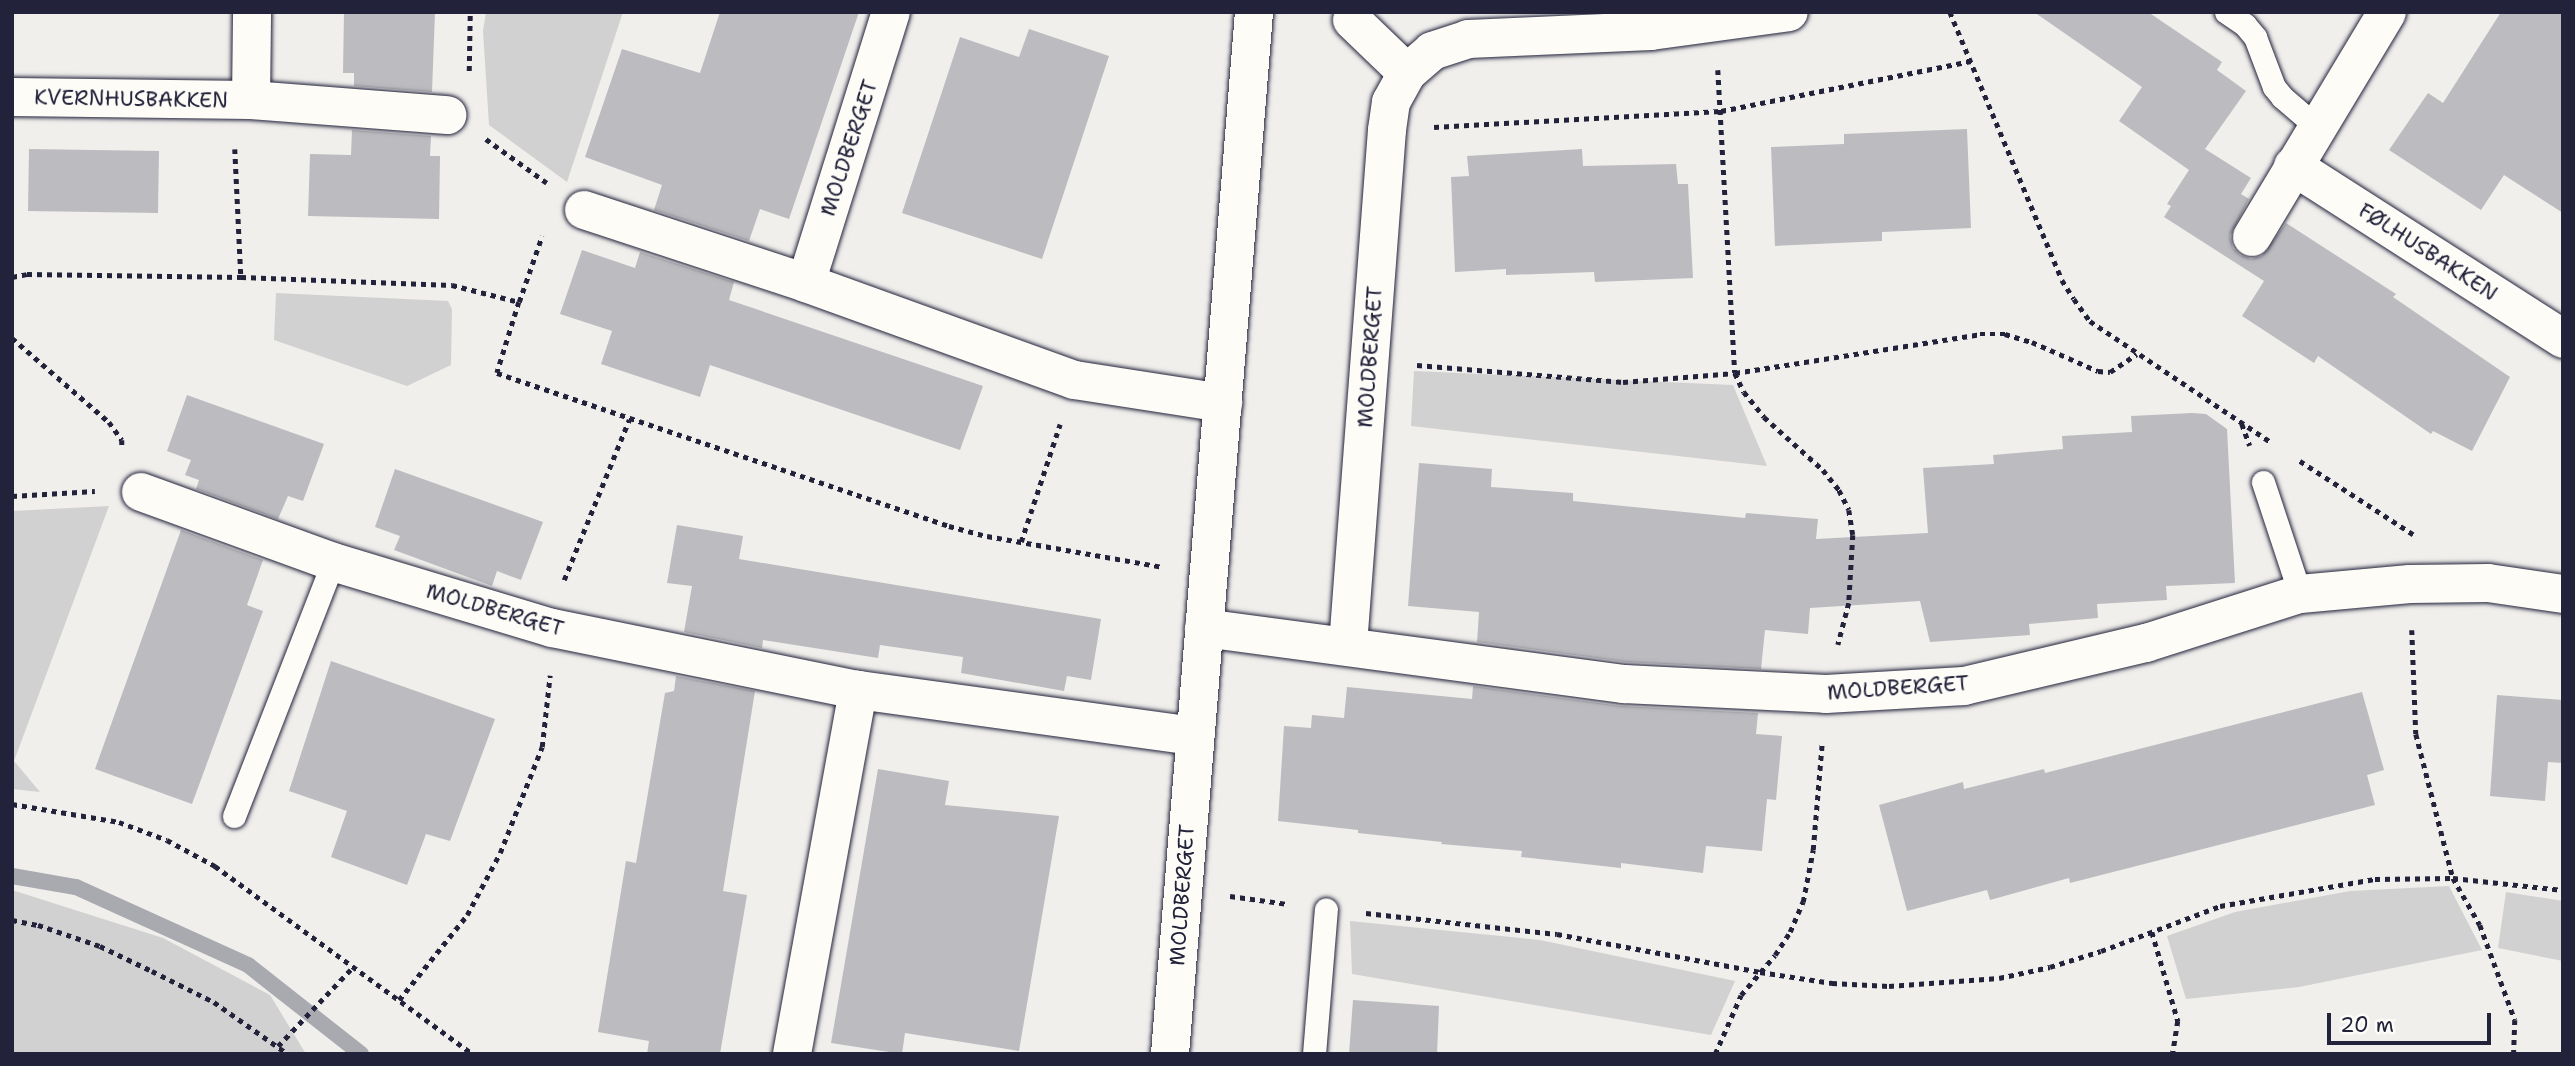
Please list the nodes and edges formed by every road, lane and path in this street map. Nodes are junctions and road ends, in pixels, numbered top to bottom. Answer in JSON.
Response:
{"nodes":[{"id":1,"x":252,"y":12,"type":"edge"},
{"id":2,"x":470,"y":12,"type":"edge"},
{"id":3,"x":891,"y":12,"type":"edge"},
{"id":4,"x":1254,"y":12,"type":"edge"},
{"id":5,"x":1789,"y":12,"type":"edge"},
{"id":6,"x":1950,"y":12,"type":"edge"},
{"id":7,"x":2227,"y":12,"type":"edge"},
{"id":8,"x":2387,"y":12,"type":"edge"},
{"id":9,"x":1352,"y":20,"type":"dead end"},
{"id":10,"x":1714,"y":23,"type":"junction"},
{"id":11,"x":1971,"y":61,"type":"junction"},
{"id":12,"x":1407,"y":74,"type":"junction"},
{"id":13,"x":469,"y":76,"type":"dead end"},
{"id":14,"x":12,"y":97,"type":"edge"},
{"id":15,"x":242,"y":100,"type":"junction"},
{"id":16,"x":1721,"y":111,"type":"junction"},
{"id":17,"x":462,"y":123,"type":"joint"},
{"id":18,"x":2317,"y":127,"type":"junction"},
{"id":19,"x":1387,"y":130,"type":"junction"},
{"id":20,"x":2294,"y":166,"type":"junction"},
{"id":21,"x":552,"y":189,"type":"dead end"},
{"id":22,"x":584,"y":211,"type":"dead end"},
{"id":23,"x":546,"y":226,"type":"dead end"},
{"id":24,"x":2252,"y":237,"type":"dead end"},
{"id":25,"x":241,"y":277,"type":"junction"},
{"id":26,"x":12,"y":278,"type":"edge"},
{"id":27,"x":806,"y":283,"type":"junction"},
{"id":28,"x":519,"y":302,"type":"junction"},
{"id":29,"x":12,"y":338,"type":"edge"},
{"id":30,"x":2563,"y":339,"type":"edge"},
{"id":31,"x":2137,"y":354,"type":"junction"},
{"id":32,"x":1370,"y":361,"type":"junction"},
{"id":33,"x":1735,"y":373,"type":"junction"},
{"id":34,"x":1074,"y":380,"type":"junction"},
{"id":35,"x":1223,"y":402,"type":"junction"},
{"id":36,"x":629,"y":419,"type":"junction"},
{"id":37,"x":2275,"y":445,"type":"dead end"},
{"id":38,"x":119,"y":459,"type":"dead end"},
{"id":39,"x":2298,"y":459,"type":"dead end"},
{"id":40,"x":2263,"y":482,"type":"dead end"},
{"id":41,"x":124,"y":489,"type":"joint"},
{"id":42,"x":12,"y":496,"type":"edge"},
{"id":43,"x":2420,"y":539,"type":"dead end"},
{"id":44,"x":1021,"y":542,"type":"junction"},
{"id":45,"x":333,"y":562,"type":"junction"},
{"id":46,"x":1163,"y":567,"type":"dead end"},
{"id":47,"x":2410,"y":584,"type":"junction"},
{"id":48,"x":2300,"y":594,"type":"junction"},
{"id":49,"x":2563,"y":594,"type":"edge"},
{"id":50,"x":552,"y":628,"type":"junction"},
{"id":51,"x":1204,"y":628,"type":"junction"},
{"id":52,"x":1348,"y":645,"type":"junction"},
{"id":53,"x":858,"y":690,"type":"junction"},
{"id":54,"x":1826,"y":694,"type":"junction"},
{"id":55,"x":1194,"y":736,"type":"junction"},
{"id":56,"x":12,"y":804,"type":"edge"},
{"id":57,"x":234,"y":816,"type":"dead end"},
{"id":58,"x":2453,"y":878,"type":"junction"},
{"id":59,"x":2563,"y":890,"type":"edge"},
{"id":60,"x":1222,"y":895,"type":"dead end"},
{"id":61,"x":1326,"y":909,"type":"junction"},
{"id":62,"x":12,"y":920,"type":"edge"},
{"id":63,"x":2152,"y":932,"type":"junction"},
{"id":64,"x":352,"y":967,"type":"junction"},
{"id":65,"x":1760,"y":972,"type":"junction"},
{"id":66,"x":399,"y":1000,"type":"junction"},
{"id":67,"x":278,"y":1046,"type":"junction"},
{"id":68,"x":288,"y":1054,"type":"edge"},
{"id":69,"x":473,"y":1054,"type":"edge"},
{"id":70,"x":792,"y":1054,"type":"edge"},
{"id":71,"x":1170,"y":1054,"type":"edge"},
{"id":72,"x":1314,"y":1054,"type":"edge"},
{"id":73,"x":1715,"y":1054,"type":"edge"},
{"id":74,"x":2173,"y":1054,"type":"edge"},
{"id":75,"x":2514,"y":1054,"type":"edge"}],
"edges":[{"from":1,"to":15,"type":"street","name":"KVERNHUSBAKKEN"},
{"from":2,"to":13,"type":"path"},
{"from":3,"to":27,"type":"street","name":"MOLDBERGET"},
{"from":4,"to":35,"type":"street","name":"MOLDBERGET"},
{"from":5,"to":10,"type":"street","name":"MOLDBERGET"},
{"from":6,"to":11,"type":"path"},
{"from":7,"to":18,"type":"lane"},
{"from":8,"to":18,"type":"street"},
{"from":9,"to":12,"type":"street"},
{"from":10,"to":12,"type":"street","name":"MOLDBERGET"},
{"from":10,"to":16,"type":"path"},
{"from":11,"to":16,"type":"path"},
{"from":11,"to":31,"type":"path"},
{"from":12,"to":19,"type":"street","name":"MOLDBERGET"},
{"from":14,"to":15,"type":"street","name":"KVERNHUSBAKKEN"},
{"from":15,"to":17,"type":"street","name":"KVERNHUSBAKKEN"},
{"from":15,"to":25,"type":"path"},
{"from":16,"to":19,"type":"path"},
{"from":16,"to":33,"type":"path"},
{"from":17,"to":21,"type":"path"},
{"from":18,"to":20,"type":"street"},
{"from":19,"to":32,"type":"street","name":"MOLDBERGET"},
{"from":20,"to":24,"type":"street"},
{"from":20,"to":30,"type":"street","name":"FØLHUSBAKKEN"},
{"from":22,"to":27,"type":"street"},
{"from":23,"to":28,"type":"path"},
{"from":25,"to":26,"type":"path"},
{"from":25,"to":28,"type":"path"},
{"from":27,"to":34,"type":"street"},
{"from":28,"to":36,"type":"path"},
{"from":29,"to":38,"type":"path"},
{"from":31,"to":33,"type":"path"},
{"from":31,"to":37,"type":"path"},
{"from":32,"to":33,"type":"path"},
{"from":32,"to":52,"type":"street","name":"MOLDBERGET"},
{"from":33,"to":54,"type":"path"},
{"from":34,"to":35,"type":"street"},
{"from":34,"to":44,"type":"path"},
{"from":35,"to":51,"type":"street","name":"MOLDBERGET"},
{"from":36,"to":44,"type":"path"},
{"from":36,"to":50,"type":"path"},
{"from":39,"to":43,"type":"path"},
{"from":40,"to":48,"type":"lane"},
{"from":41,"to":42,"type":"path"},
{"from":41,"to":45,"type":"street","name":"MOLDBERGET"},
{"from":44,"to":46,"type":"path"},
{"from":45,"to":50,"type":"street","name":"MOLDBERGET"},
{"from":45,"to":57,"type":"lane"},
{"from":47,"to":48,"type":"street","name":"MOLDBERGET"},
{"from":47,"to":49,"type":"street","name":"MOLDBERGET"},
{"from":47,"to":58,"type":"path"},
{"from":48,"to":54,"type":"street","name":"MOLDBERGET"},
{"from":50,"to":53,"type":"street","name":"MOLDBERGET"},
{"from":50,"to":66,"type":"path"},
{"from":51,"to":52,"type":"street","name":"MOLDBERGET"},
{"from":51,"to":55,"type":"street","name":"MOLDBERGET"},
{"from":52,"to":54,"type":"street","name":"MOLDBERGET"},
{"from":53,"to":55,"type":"street","name":"MOLDBERGET"},
{"from":53,"to":70,"type":"street"},
{"from":54,"to":65,"type":"path"},
{"from":55,"to":71,"type":"street","name":"MOLDBERGET"},
{"from":56,"to":64,"type":"path"},
{"from":58,"to":59,"type":"path"},
{"from":58,"to":63,"type":"path"},
{"from":58,"to":75,"type":"path"},
{"from":60,"to":61,"type":"path"},
{"from":61,"to":65,"type":"path"},
{"from":61,"to":72,"type":"lane"},
{"from":62,"to":67,"type":"path"},
{"from":63,"to":65,"type":"path"},
{"from":63,"to":74,"type":"path"},
{"from":64,"to":66,"type":"path"},
{"from":64,"to":67,"type":"path"},
{"from":65,"to":73,"type":"path"},
{"from":66,"to":69,"type":"path"},
{"from":67,"to":68,"type":"path"}]}
